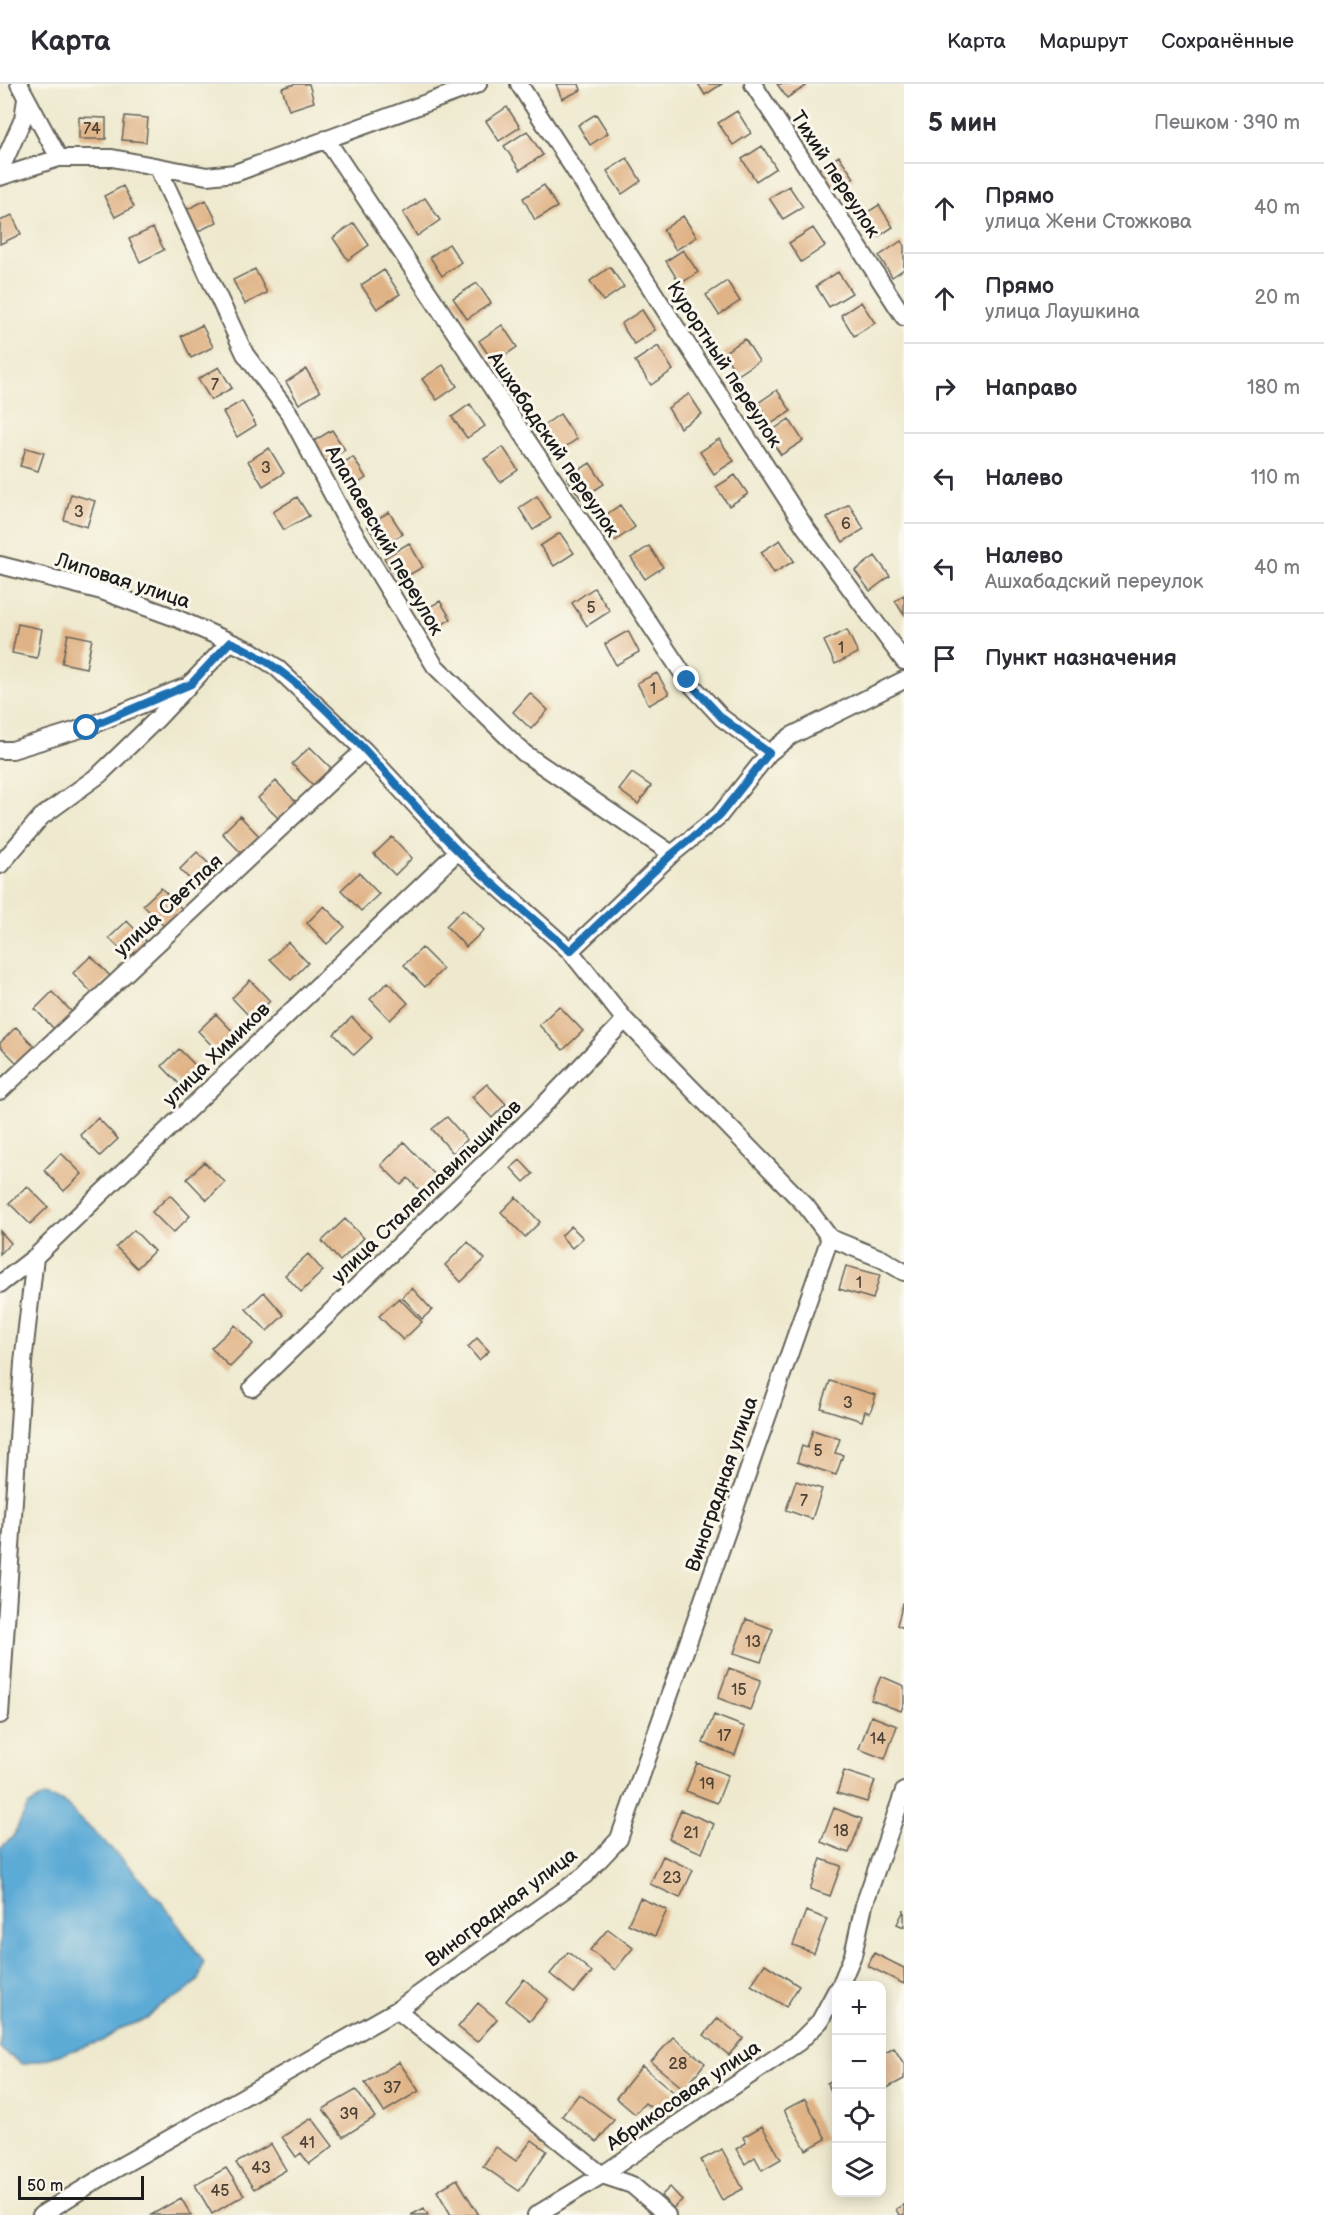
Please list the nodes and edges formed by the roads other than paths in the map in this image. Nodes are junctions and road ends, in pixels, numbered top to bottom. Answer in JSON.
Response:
{"nodes":[{"id":1,"x":478,"y":84,"type":"edge"},
{"id":2,"x":519,"y":84,"type":"edge"},
{"id":3,"x":753,"y":84,"type":"edge"},
{"id":4,"x":22,"y":92,"type":"edge"},
{"id":5,"x":326,"y":139,"type":"junction"},
{"id":6,"x":59,"y":158,"type":"junction"},
{"id":7,"x":158,"y":168,"type":"junction"},
{"id":8,"x":0,"y":171,"type":"edge"},
{"id":9,"x":0,"y":177,"type":"edge"},
{"id":10,"x":904,"y":317,"type":"edge"},
{"id":11,"x":0,"y":565,"type":"edge"},
{"id":12,"x":230,"y":642,"type":"junction"},
{"id":13,"x":904,"y":661,"type":"edge"},
{"id":14,"x":904,"y":680,"type":"edge"},
{"id":15,"x":191,"y":684,"type":"junction"},
{"id":16,"x":0,"y":750,"type":"edge"},
{"id":17,"x":364,"y":750,"type":"junction"},
{"id":18,"x":769,"y":753,"type":"junction"},
{"id":19,"x":458,"y":851,"type":"junction"},
{"id":20,"x":672,"y":854,"type":"junction"},
{"id":21,"x":0,"y":865,"type":"edge"},
{"id":22,"x":570,"y":951,"type":"junction"},
{"id":23,"x":625,"y":1020,"type":"junction"},
{"id":24,"x":0,"y":1091,"type":"edge"},
{"id":25,"x":830,"y":1238,"type":"junction"},
{"id":26,"x":35,"y":1257,"type":"junction"},
{"id":27,"x":904,"y":1272,"type":"edge"},
{"id":28,"x":0,"y":1284,"type":"edge"},
{"id":29,"x":252,"y":1388,"type":"dead end"},
{"id":30,"x":0,"y":1715,"type":"edge"},
{"id":31,"x":904,"y":1791,"type":"edge"},
{"id":32,"x":842,"y":1981,"type":"edge"},
{"id":33,"x":832,"y":2000,"type":"edge"},
{"id":34,"x":397,"y":2010,"type":"junction"},
{"id":35,"x":602,"y":2175,"type":"junction"},
{"id":36,"x":41,"y":2215,"type":"edge"},
{"id":37,"x":536,"y":2215,"type":"edge"},
{"id":38,"x":667,"y":2215,"type":"edge"}],
"edges":[{"from":1,"to":5,"type":"street"},
{"from":2,"to":13,"type":"street","name":"Курортный переулок"},
{"from":3,"to":10,"type":"street","name":"Тихий переулок"},
{"from":4,"to":6,"type":"street"},
{"from":4,"to":8,"type":"street"},
{"from":5,"to":7,"type":"street"},
{"from":5,"to":18,"type":"street","name":"Ашхабадский переулок"},
{"from":6,"to":7,"type":"street"},
{"from":6,"to":9,"type":"street"},
{"from":7,"to":20,"type":"street","name":"Алапаевский переулок"},
{"from":11,"to":12,"type":"street","name":"Липовая улица"},
{"from":12,"to":15,"type":"street"},
{"from":12,"to":17,"type":"street","name":"Липовая улица"},
{"from":14,"to":18,"type":"street"},
{"from":15,"to":16,"type":"street"},
{"from":15,"to":21,"type":"street"},
{"from":17,"to":19,"type":"street","name":"Липовая улица"},
{"from":17,"to":24,"type":"street","name":"улица Светлая"},
{"from":18,"to":20,"type":"street"},
{"from":19,"to":22,"type":"street","name":"Липовая улица"},
{"from":19,"to":26,"type":"street","name":"улица Химиков"},
{"from":20,"to":22,"type":"street"},
{"from":22,"to":23,"type":"street","name":"Липовая улица"},
{"from":23,"to":25,"type":"street","name":"Липовая улица"},
{"from":23,"to":29,"type":"street","name":"улица Сталеплавильщиков"},
{"from":25,"to":27,"type":"street"},
{"from":25,"to":34,"type":"street","name":"Виноградная улица"},
{"from":26,"to":28,"type":"street","name":"улица Химиков"},
{"from":26,"to":30,"type":"street"},
{"from":31,"to":32,"type":"street"},
{"from":33,"to":35,"type":"street","name":"Абрикосовая улица"},
{"from":34,"to":35,"type":"street"},
{"from":34,"to":36,"type":"street","name":"Виноградная улица"},
{"from":35,"to":37,"type":"street","name":"Абрикосовая улица"},
{"from":35,"to":38,"type":"street"}]}
